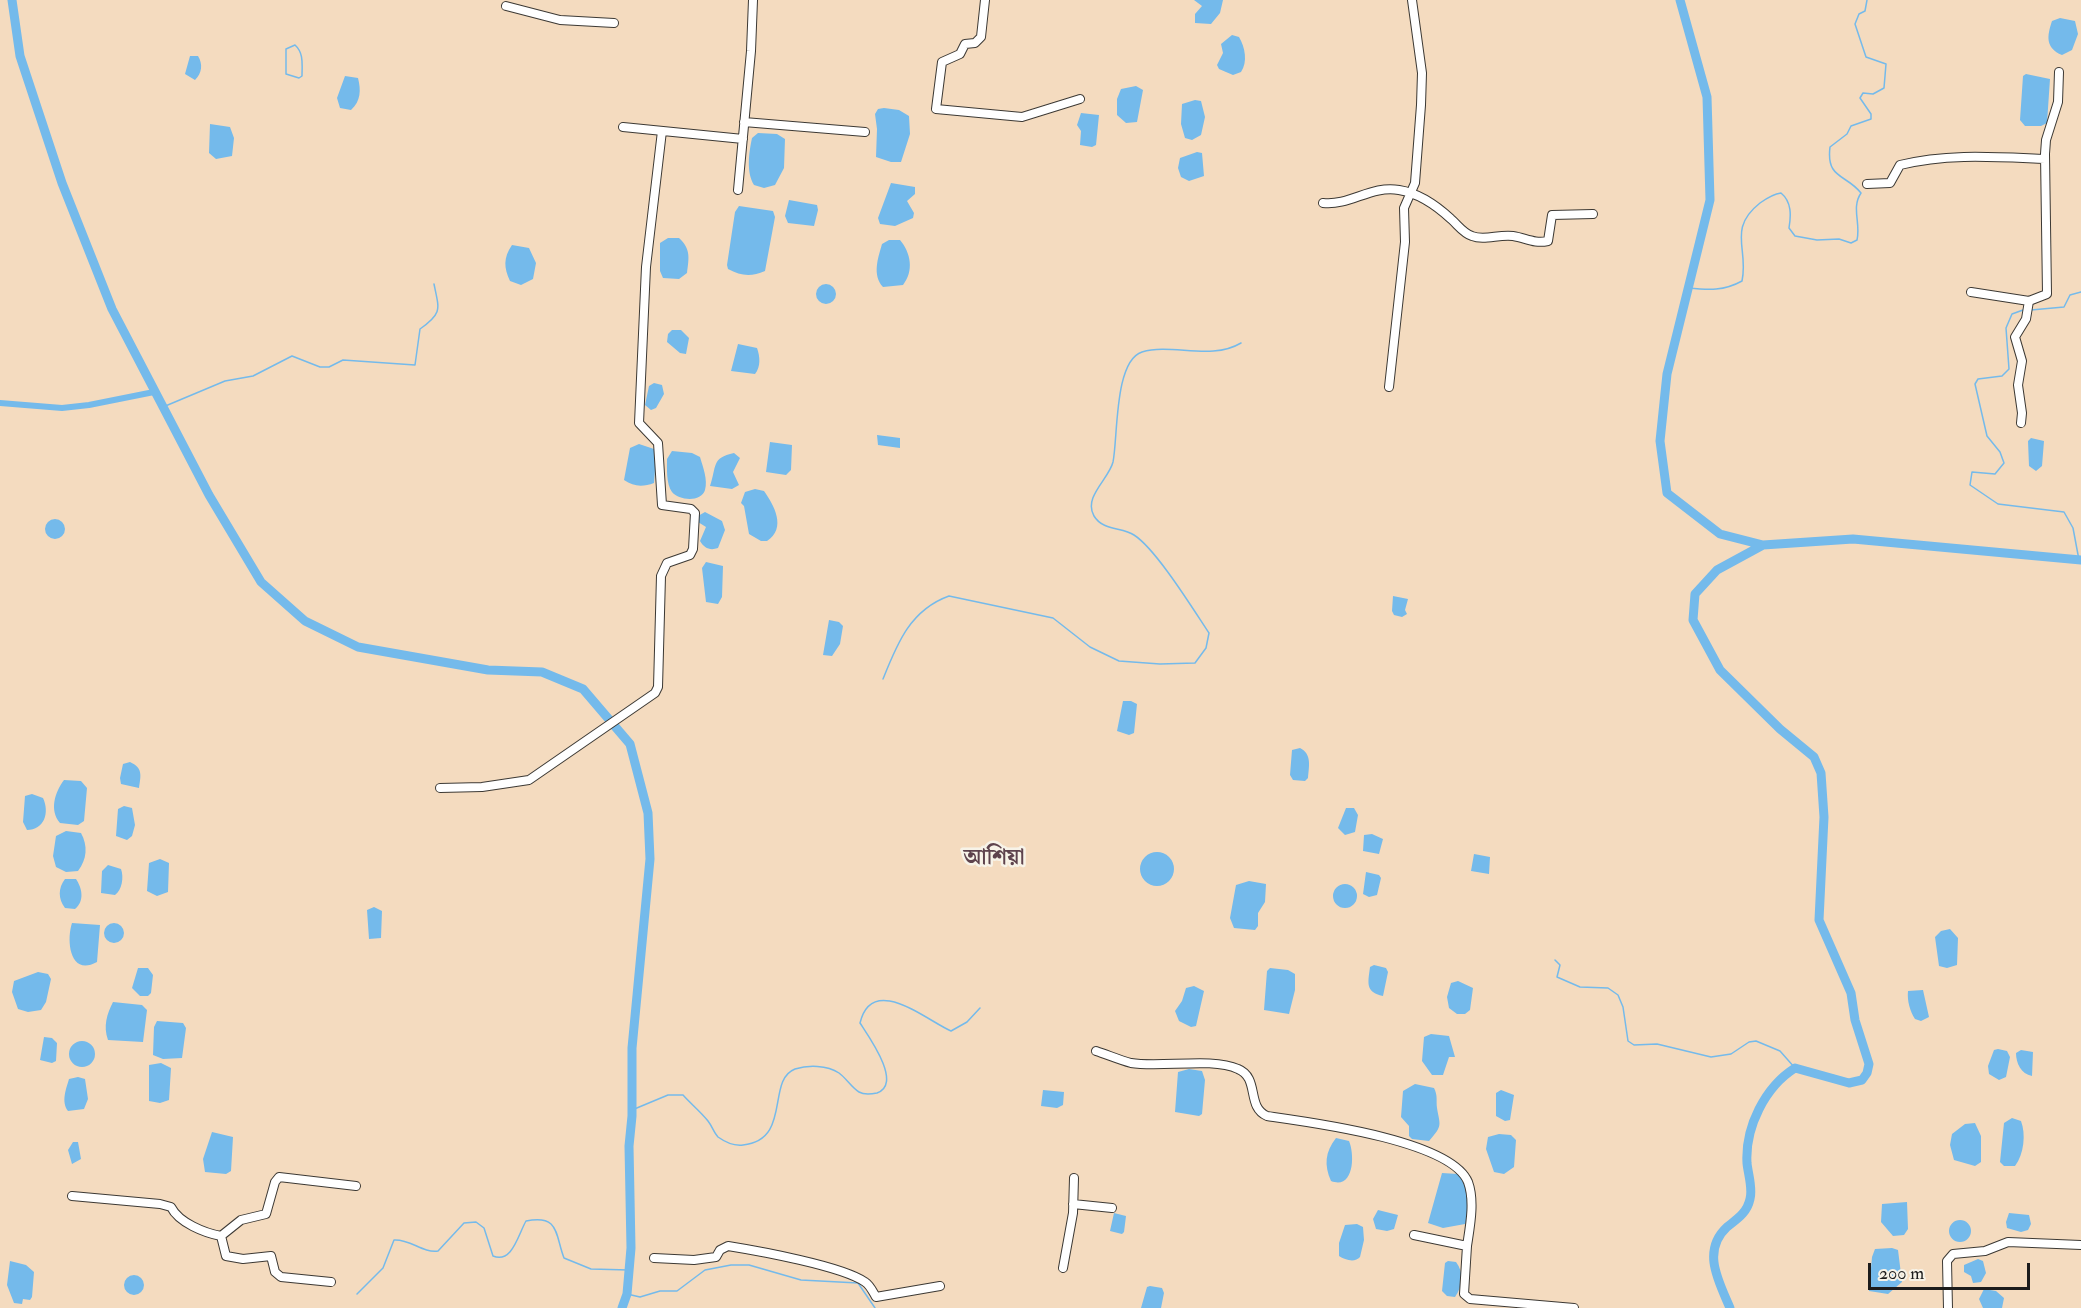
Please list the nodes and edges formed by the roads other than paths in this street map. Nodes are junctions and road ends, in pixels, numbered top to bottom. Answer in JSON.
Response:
{"nodes":[{"id":1,"x":753,"y":0,"type":"edge"},
{"id":2,"x":985,"y":0,"type":"edge"},
{"id":3,"x":1412,"y":0,"type":"edge"},
{"id":4,"x":506,"y":6,"type":"dead end"},
{"id":5,"x":614,"y":23,"type":"dead end"},
{"id":6,"x":2059,"y":72,"type":"dead end"},
{"id":7,"x":1080,"y":99,"type":"dead end"},
{"id":8,"x":744,"y":122,"type":"junction"},
{"id":9,"x":622,"y":127,"type":"dead end"},
{"id":10,"x":662,"y":130,"type":"junction"},
{"id":11,"x":865,"y":132,"type":"dead end"},
{"id":12,"x":743,"y":139,"type":"junction"},
{"id":13,"x":2045,"y":159,"type":"junction"},
{"id":14,"x":1867,"y":184,"type":"dead end"},
{"id":15,"x":738,"y":190,"type":"dead end"},
{"id":16,"x":1411,"y":194,"type":"junction"},
{"id":17,"x":1323,"y":203,"type":"dead end"},
{"id":18,"x":1593,"y":214,"type":"dead end"},
{"id":19,"x":1971,"y":292,"type":"dead end"},
{"id":20,"x":2029,"y":301,"type":"junction"},
{"id":21,"x":1389,"y":387,"type":"dead end"},
{"id":22,"x":2021,"y":423,"type":"dead end"},
{"id":23,"x":440,"y":788,"type":"dead end"},
{"id":24,"x":1096,"y":1051,"type":"dead end"},
{"id":25,"x":1074,"y":1178,"type":"dead end"},
{"id":26,"x":356,"y":1186,"type":"dead end"},
{"id":27,"x":72,"y":1196,"type":"dead end"},
{"id":28,"x":1073,"y":1204,"type":"junction"},
{"id":29,"x":1112,"y":1208,"type":"dead end"},
{"id":30,"x":1414,"y":1235,"type":"dead end"},
{"id":31,"x":222,"y":1236,"type":"junction"},
{"id":32,"x":2081,"y":1245,"type":"edge"},
{"id":33,"x":1467,"y":1246,"type":"junction"},
{"id":34,"x":654,"y":1258,"type":"dead end"},
{"id":35,"x":1063,"y":1268,"type":"dead end"},
{"id":36,"x":331,"y":1282,"type":"dead end"},
{"id":37,"x":940,"y":1286,"type":"dead end"},
{"id":38,"x":1574,"y":1308,"type":"edge"},
{"id":39,"x":1948,"y":1308,"type":"edge"}],
"edges":[{"from":1,"to":8,"type":"street"},
{"from":2,"to":7,"type":"street"},
{"from":3,"to":16,"type":"street"},
{"from":4,"to":5,"type":"street"},
{"from":6,"to":13,"type":"street"},
{"from":8,"to":11,"type":"street"},
{"from":8,"to":12,"type":"street"},
{"from":9,"to":10,"type":"street"},
{"from":10,"to":12,"type":"street"},
{"from":10,"to":23,"type":"street"},
{"from":12,"to":15,"type":"street"},
{"from":13,"to":14,"type":"street"},
{"from":13,"to":20,"type":"street"},
{"from":16,"to":17,"type":"street"},
{"from":16,"to":18,"type":"street"},
{"from":16,"to":21,"type":"street"},
{"from":19,"to":20,"type":"street"},
{"from":20,"to":22,"type":"street"},
{"from":24,"to":33,"type":"street"},
{"from":25,"to":28,"type":"street"},
{"from":26,"to":31,"type":"street"},
{"from":27,"to":31,"type":"street"},
{"from":28,"to":29,"type":"street"},
{"from":28,"to":35,"type":"street"},
{"from":30,"to":33,"type":"street"},
{"from":31,"to":36,"type":"street"},
{"from":32,"to":39,"type":"street"},
{"from":33,"to":38,"type":"street"},
{"from":34,"to":37,"type":"street"}]}
